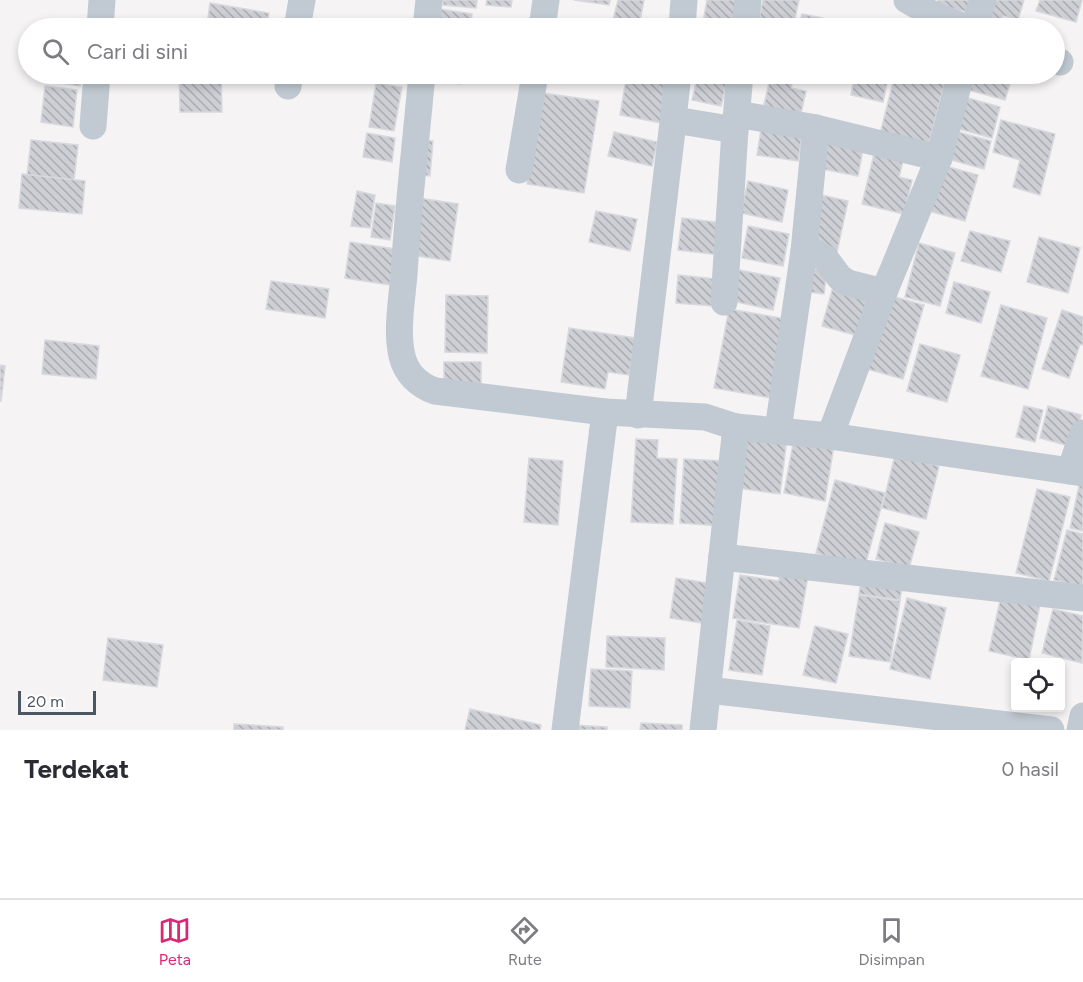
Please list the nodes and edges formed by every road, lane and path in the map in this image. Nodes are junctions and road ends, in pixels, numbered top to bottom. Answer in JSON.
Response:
{"nodes":[{"id":1,"x":102,"y":0,"type":"edge"},
{"id":2,"x":302,"y":0,"type":"edge"},
{"id":3,"x":429,"y":0,"type":"edge"},
{"id":4,"x":546,"y":0,"type":"edge"},
{"id":5,"x":684,"y":0,"type":"edge"},
{"id":6,"x":748,"y":0,"type":"edge"},
{"id":7,"x":907,"y":0,"type":"edge"},
{"id":8,"x":983,"y":0,"type":"edge"},
{"id":9,"x":101,"y":18,"type":"edge"},
{"id":10,"x":299,"y":18,"type":"edge"},
{"id":11,"x":427,"y":18,"type":"edge"},
{"id":12,"x":543,"y":18,"type":"edge"},
{"id":13,"x":683,"y":18,"type":"edge"},
{"id":14,"x":746,"y":18,"type":"edge"},
{"id":15,"x":942,"y":18,"type":"edge"},
{"id":16,"x":977,"y":18,"type":"edge"},
{"id":17,"x":96,"y":84,"type":"edge"},
{"id":18,"x":421,"y":84,"type":"edge"},
{"id":19,"x":533,"y":84,"type":"edge"},
{"id":20,"x":677,"y":84,"type":"edge"},
{"id":21,"x":740,"y":84,"type":"edge"},
{"id":22,"x":958,"y":84,"type":"edge"},
{"id":23,"x":674,"y":114,"type":"junction"},
{"id":24,"x":736,"y":122,"type":"junction"},
{"id":25,"x":93,"y":126,"type":"dead end"},
{"id":26,"x":816,"y":128,"type":"junction"},
{"id":27,"x":939,"y":158,"type":"junction"},
{"id":28,"x":519,"y":170,"type":"dead end"},
{"id":29,"x":804,"y":250,"type":"junction"},
{"id":30,"x":884,"y":291,"type":"junction"},
{"id":31,"x":724,"y":302,"type":"dead end"},
{"id":32,"x":605,"y":412,"type":"junction"},
{"id":33,"x":638,"y":414,"type":"junction"},
{"id":34,"x":736,"y":428,"type":"junction"},
{"id":35,"x":778,"y":430,"type":"junction"},
{"id":36,"x":1083,"y":433,"type":"edge"},
{"id":37,"x":830,"y":436,"type":"junction"},
{"id":38,"x":1077,"y":472,"type":"edge"},
{"id":39,"x":722,"y":557,"type":"junction"},
{"id":40,"x":1083,"y":598,"type":"edge"},
{"id":41,"x":708,"y":690,"type":"junction"},
{"id":42,"x":1083,"y":716,"type":"edge"},
{"id":43,"x":565,"y":730,"type":"edge"},
{"id":44,"x":703,"y":730,"type":"edge"},
{"id":45,"x":1051,"y":730,"type":"edge"},
{"id":46,"x":1080,"y":730,"type":"edge"}],
"edges":[{"from":1,"to":9,"type":"street"},
{"from":2,"to":10,"type":"street"},
{"from":3,"to":11,"type":"street"},
{"from":4,"to":12,"type":"street"},
{"from":5,"to":13,"type":"street"},
{"from":6,"to":14,"type":"street"},
{"from":7,"to":15,"type":"street"},
{"from":8,"to":16,"type":"street"},
{"from":17,"to":25,"type":"street"},
{"from":18,"to":32,"type":"street"},
{"from":19,"to":28,"type":"street"},
{"from":20,"to":23,"type":"street"},
{"from":21,"to":24,"type":"street"},
{"from":22,"to":27,"type":"street"},
{"from":23,"to":24,"type":"street"},
{"from":23,"to":33,"type":"street"},
{"from":24,"to":26,"type":"street"},
{"from":24,"to":31,"type":"street"},
{"from":26,"to":27,"type":"street"},
{"from":26,"to":29,"type":"street"},
{"from":27,"to":30,"type":"street"},
{"from":29,"to":30,"type":"street"},
{"from":29,"to":35,"type":"street"},
{"from":30,"to":37,"type":"street"},
{"from":32,"to":33,"type":"street"},
{"from":32,"to":43,"type":"street"},
{"from":33,"to":34,"type":"street"},
{"from":34,"to":35,"type":"street"},
{"from":34,"to":39,"type":"street"},
{"from":35,"to":37,"type":"street"},
{"from":36,"to":38,"type":"street"},
{"from":37,"to":38,"type":"street"},
{"from":39,"to":40,"type":"street"},
{"from":39,"to":41,"type":"street"},
{"from":41,"to":44,"type":"street"},
{"from":41,"to":45,"type":"street"},
{"from":42,"to":46,"type":"street"}]}
